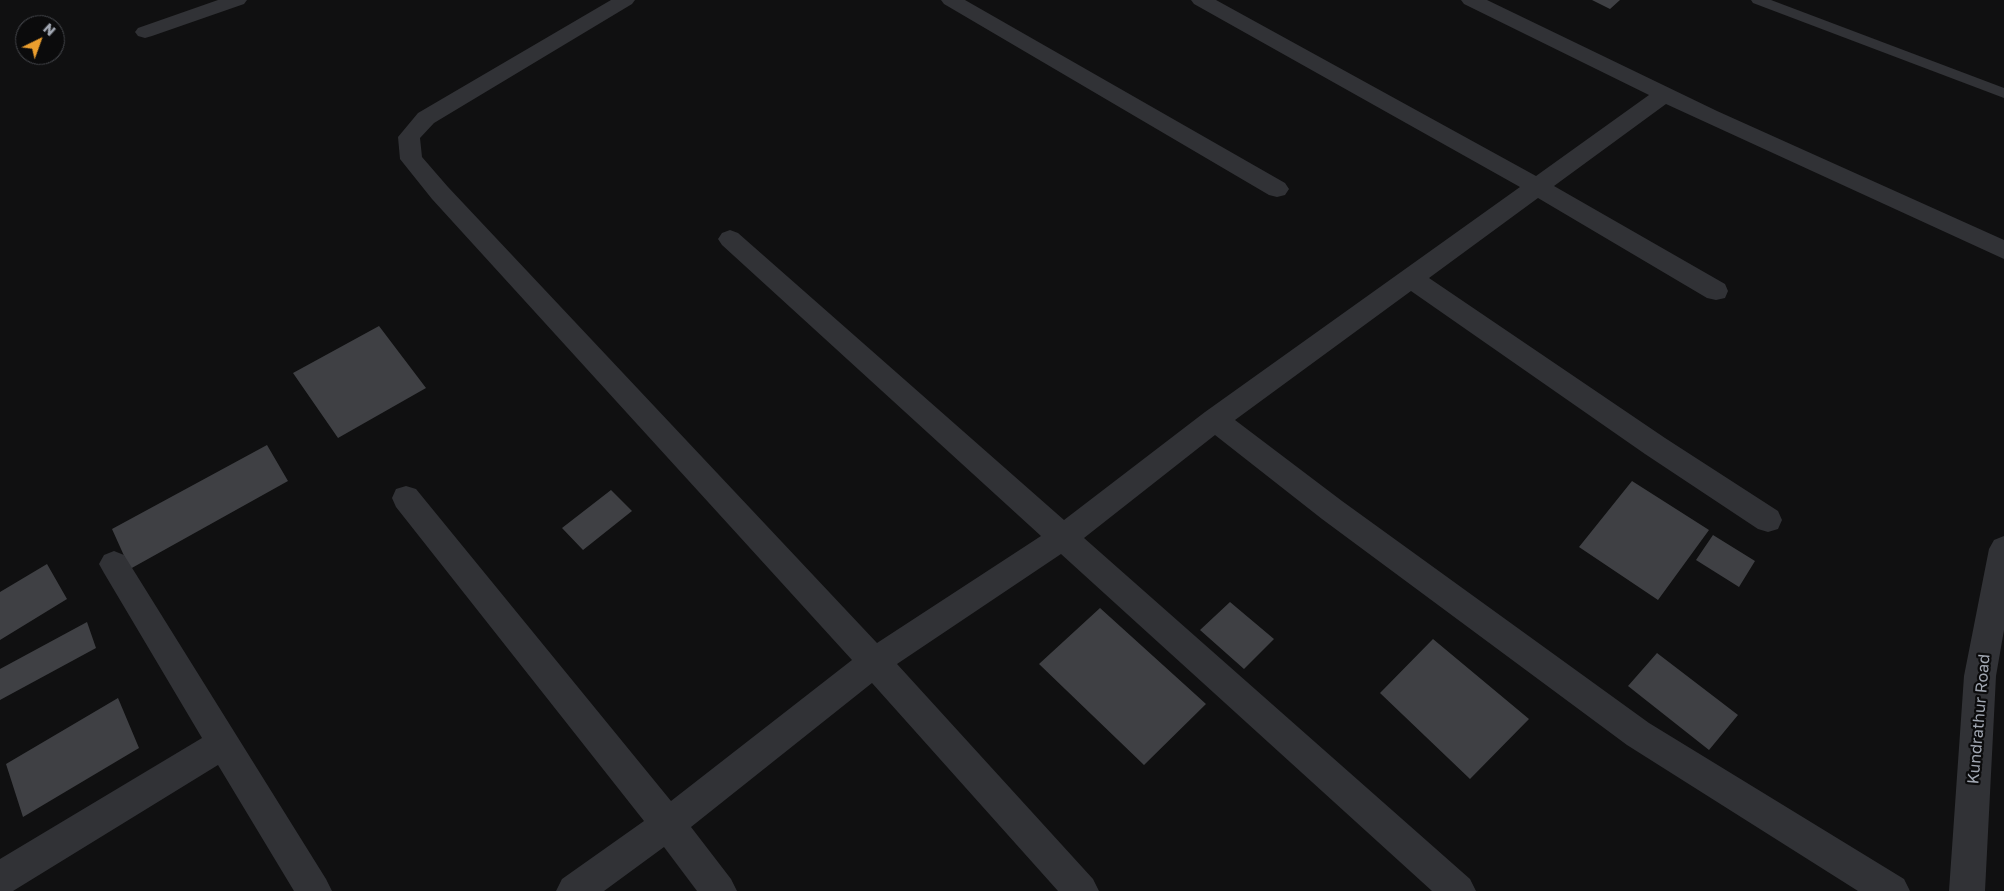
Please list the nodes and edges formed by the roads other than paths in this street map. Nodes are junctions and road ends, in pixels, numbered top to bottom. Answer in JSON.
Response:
{"nodes":[{"id":1,"x":237,"y":0,"type":"edge"},
{"id":2,"x":625,"y":0,"type":"edge"},
{"id":3,"x":952,"y":0,"type":"edge"},
{"id":4,"x":1201,"y":0,"type":"edge"},
{"id":5,"x":1471,"y":0,"type":"edge"},
{"id":6,"x":1758,"y":0,"type":"edge"},
{"id":7,"x":145,"y":32,"type":"dead end"},
{"id":8,"x":2004,"y":93,"type":"edge"},
{"id":9,"x":1665,"y":94,"type":"junction"},
{"id":10,"x":1536,"y":186,"type":"junction"},
{"id":11,"x":1277,"y":189,"type":"dead end"},
{"id":12,"x":730,"y":239,"type":"dead end"},
{"id":13,"x":2004,"y":250,"type":"edge"},
{"id":14,"x":1410,"y":278,"type":"junction"},
{"id":15,"x":1716,"y":291,"type":"dead end"},
{"id":16,"x":1215,"y":420,"type":"junction"},
{"id":17,"x":406,"y":498,"type":"dead end"},
{"id":18,"x":1768,"y":520,"type":"dead end"},
{"id":19,"x":1063,"y":537,"type":"junction"},
{"id":20,"x":2004,"y":549,"type":"edge"},
{"id":21,"x":114,"y":564,"type":"dead end"},
{"id":22,"x":874,"y":662,"type":"junction"},
{"id":23,"x":224,"y":743,"type":"junction"},
{"id":24,"x":668,"y":824,"type":"junction"},
{"id":25,"x":0,"y":879,"type":"edge"},
{"id":26,"x":314,"y":891,"type":"edge"},
{"id":27,"x":574,"y":891,"type":"edge"},
{"id":28,"x":720,"y":891,"type":"edge"},
{"id":29,"x":1081,"y":891,"type":"edge"},
{"id":30,"x":1458,"y":891,"type":"edge"},
{"id":31,"x":1892,"y":891,"type":"edge"},
{"id":32,"x":1967,"y":891,"type":"edge"}],
"edges":[{"from":1,"to":7,"type":"street"},
{"from":2,"to":22,"type":"street"},
{"from":3,"to":11,"type":"street"},
{"from":4,"to":10,"type":"street"},
{"from":5,"to":9,"type":"street"},
{"from":6,"to":8,"type":"lane"},
{"from":9,"to":10,"type":"street"},
{"from":9,"to":13,"type":"street"},
{"from":10,"to":14,"type":"street"},
{"from":10,"to":15,"type":"street"},
{"from":12,"to":19,"type":"street"},
{"from":14,"to":16,"type":"street"},
{"from":14,"to":18,"type":"street"},
{"from":16,"to":19,"type":"street"},
{"from":16,"to":31,"type":"street"},
{"from":17,"to":24,"type":"street"},
{"from":19,"to":22,"type":"street"},
{"from":19,"to":30,"type":"street"},
{"from":20,"to":32,"type":"street","name":"Kundrathur Road"},
{"from":21,"to":23,"type":"street"},
{"from":22,"to":24,"type":"street"},
{"from":22,"to":29,"type":"street"},
{"from":23,"to":25,"type":"street"},
{"from":23,"to":26,"type":"street"},
{"from":24,"to":27,"type":"street"},
{"from":24,"to":28,"type":"street"}]}
